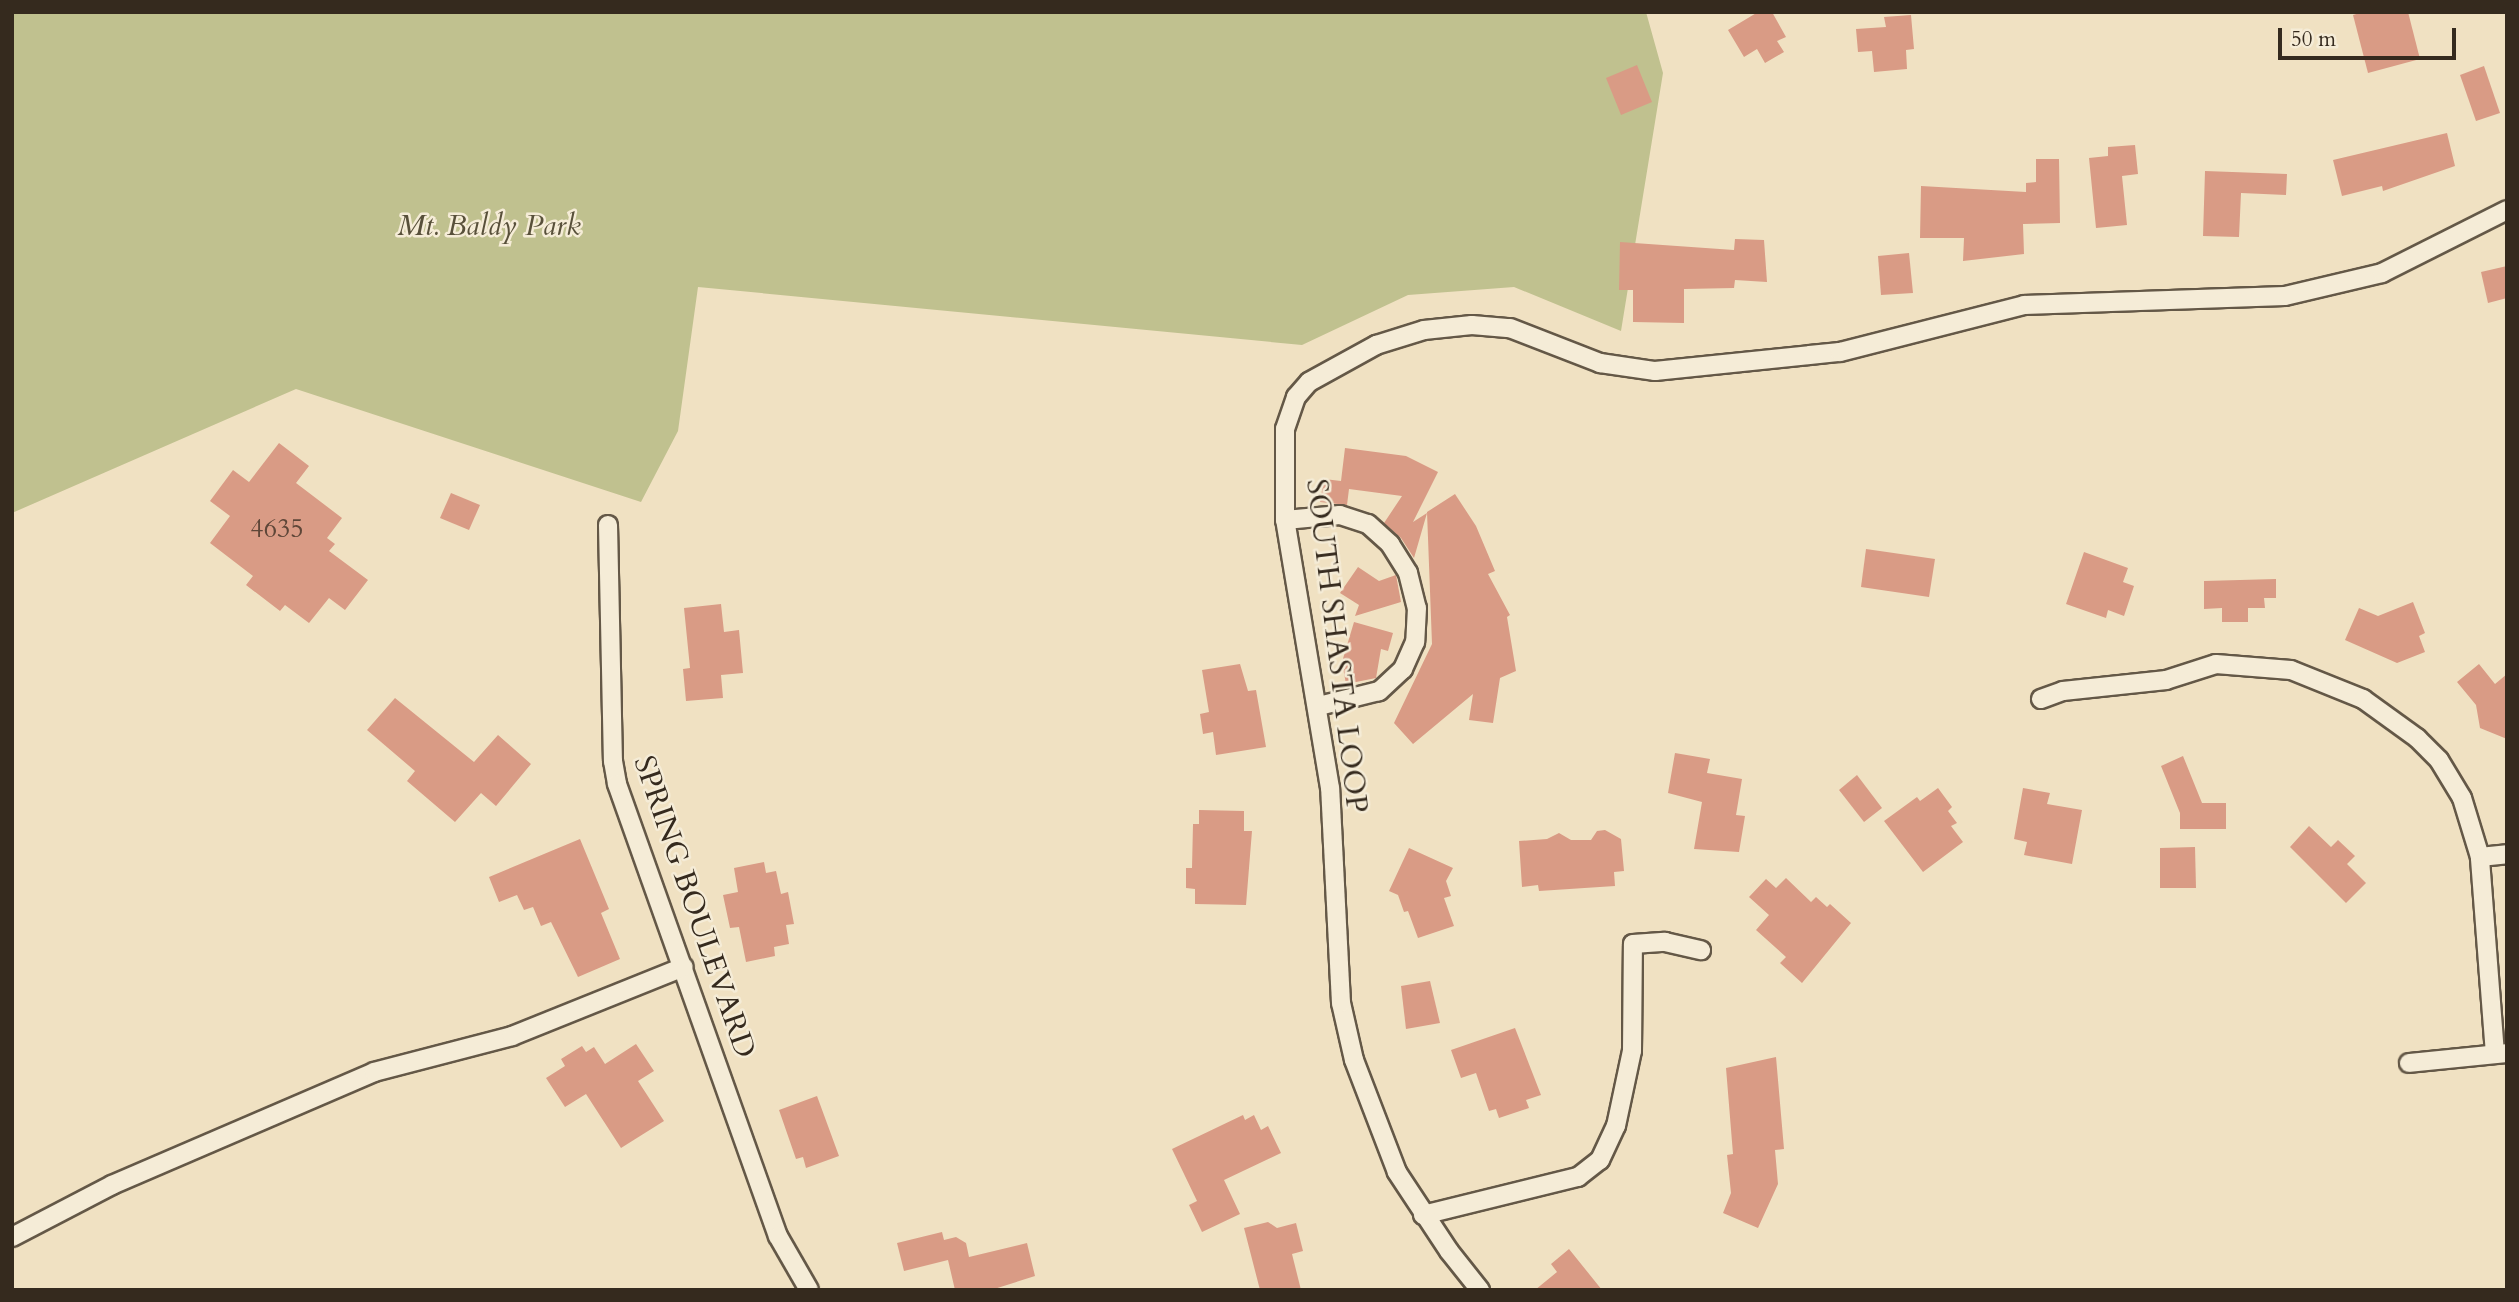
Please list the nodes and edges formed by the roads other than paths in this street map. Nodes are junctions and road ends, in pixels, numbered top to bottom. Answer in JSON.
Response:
{"nodes":[{"id":1,"x":2507,"y":210,"type":"edge"},
{"id":2,"x":1285,"y":520,"type":"junction"},
{"id":3,"x":608,"y":525,"type":"dead end"},
{"id":4,"x":2041,"y":699,"type":"dead end"},
{"id":5,"x":1319,"y":706,"type":"junction"},
{"id":6,"x":2507,"y":854,"type":"edge"},
{"id":7,"x":2480,"y":857,"type":"junction"},
{"id":8,"x":1702,"y":950,"type":"dead end"},
{"id":9,"x":684,"y":967,"type":"junction"},
{"id":10,"x":2501,"y":1054,"type":"edge"},
{"id":11,"x":2409,"y":1063,"type":"dead end"},
{"id":12,"x":1423,"y":1215,"type":"junction"},
{"id":13,"x":12,"y":1237,"type":"edge"},
{"id":14,"x":809,"y":1290,"type":"edge"},
{"id":15,"x":1480,"y":1290,"type":"edge"}],
"edges":[{"from":1,"to":2,"type":"street","name":"SOUTH SHASTA LOOP"},
{"from":2,"to":5,"type":"street","name":"SOUTH SHASTA LOOP"},
{"from":2,"to":5,"type":"street"},
{"from":3,"to":9,"type":"street","name":"SPRING BOULEVARD"},
{"from":4,"to":7,"type":"street"},
{"from":5,"to":12,"type":"street","name":"SOUTH SHASTA LOOP"},
{"from":6,"to":7,"type":"street"},
{"from":7,"to":10,"type":"street"},
{"from":8,"to":12,"type":"street"},
{"from":9,"to":13,"type":"street"},
{"from":9,"to":14,"type":"street","name":"SPRING BOULEVARD"},
{"from":10,"to":11,"type":"street"},
{"from":12,"to":15,"type":"street","name":"SOUTH SHASTA LOOP"}]}
